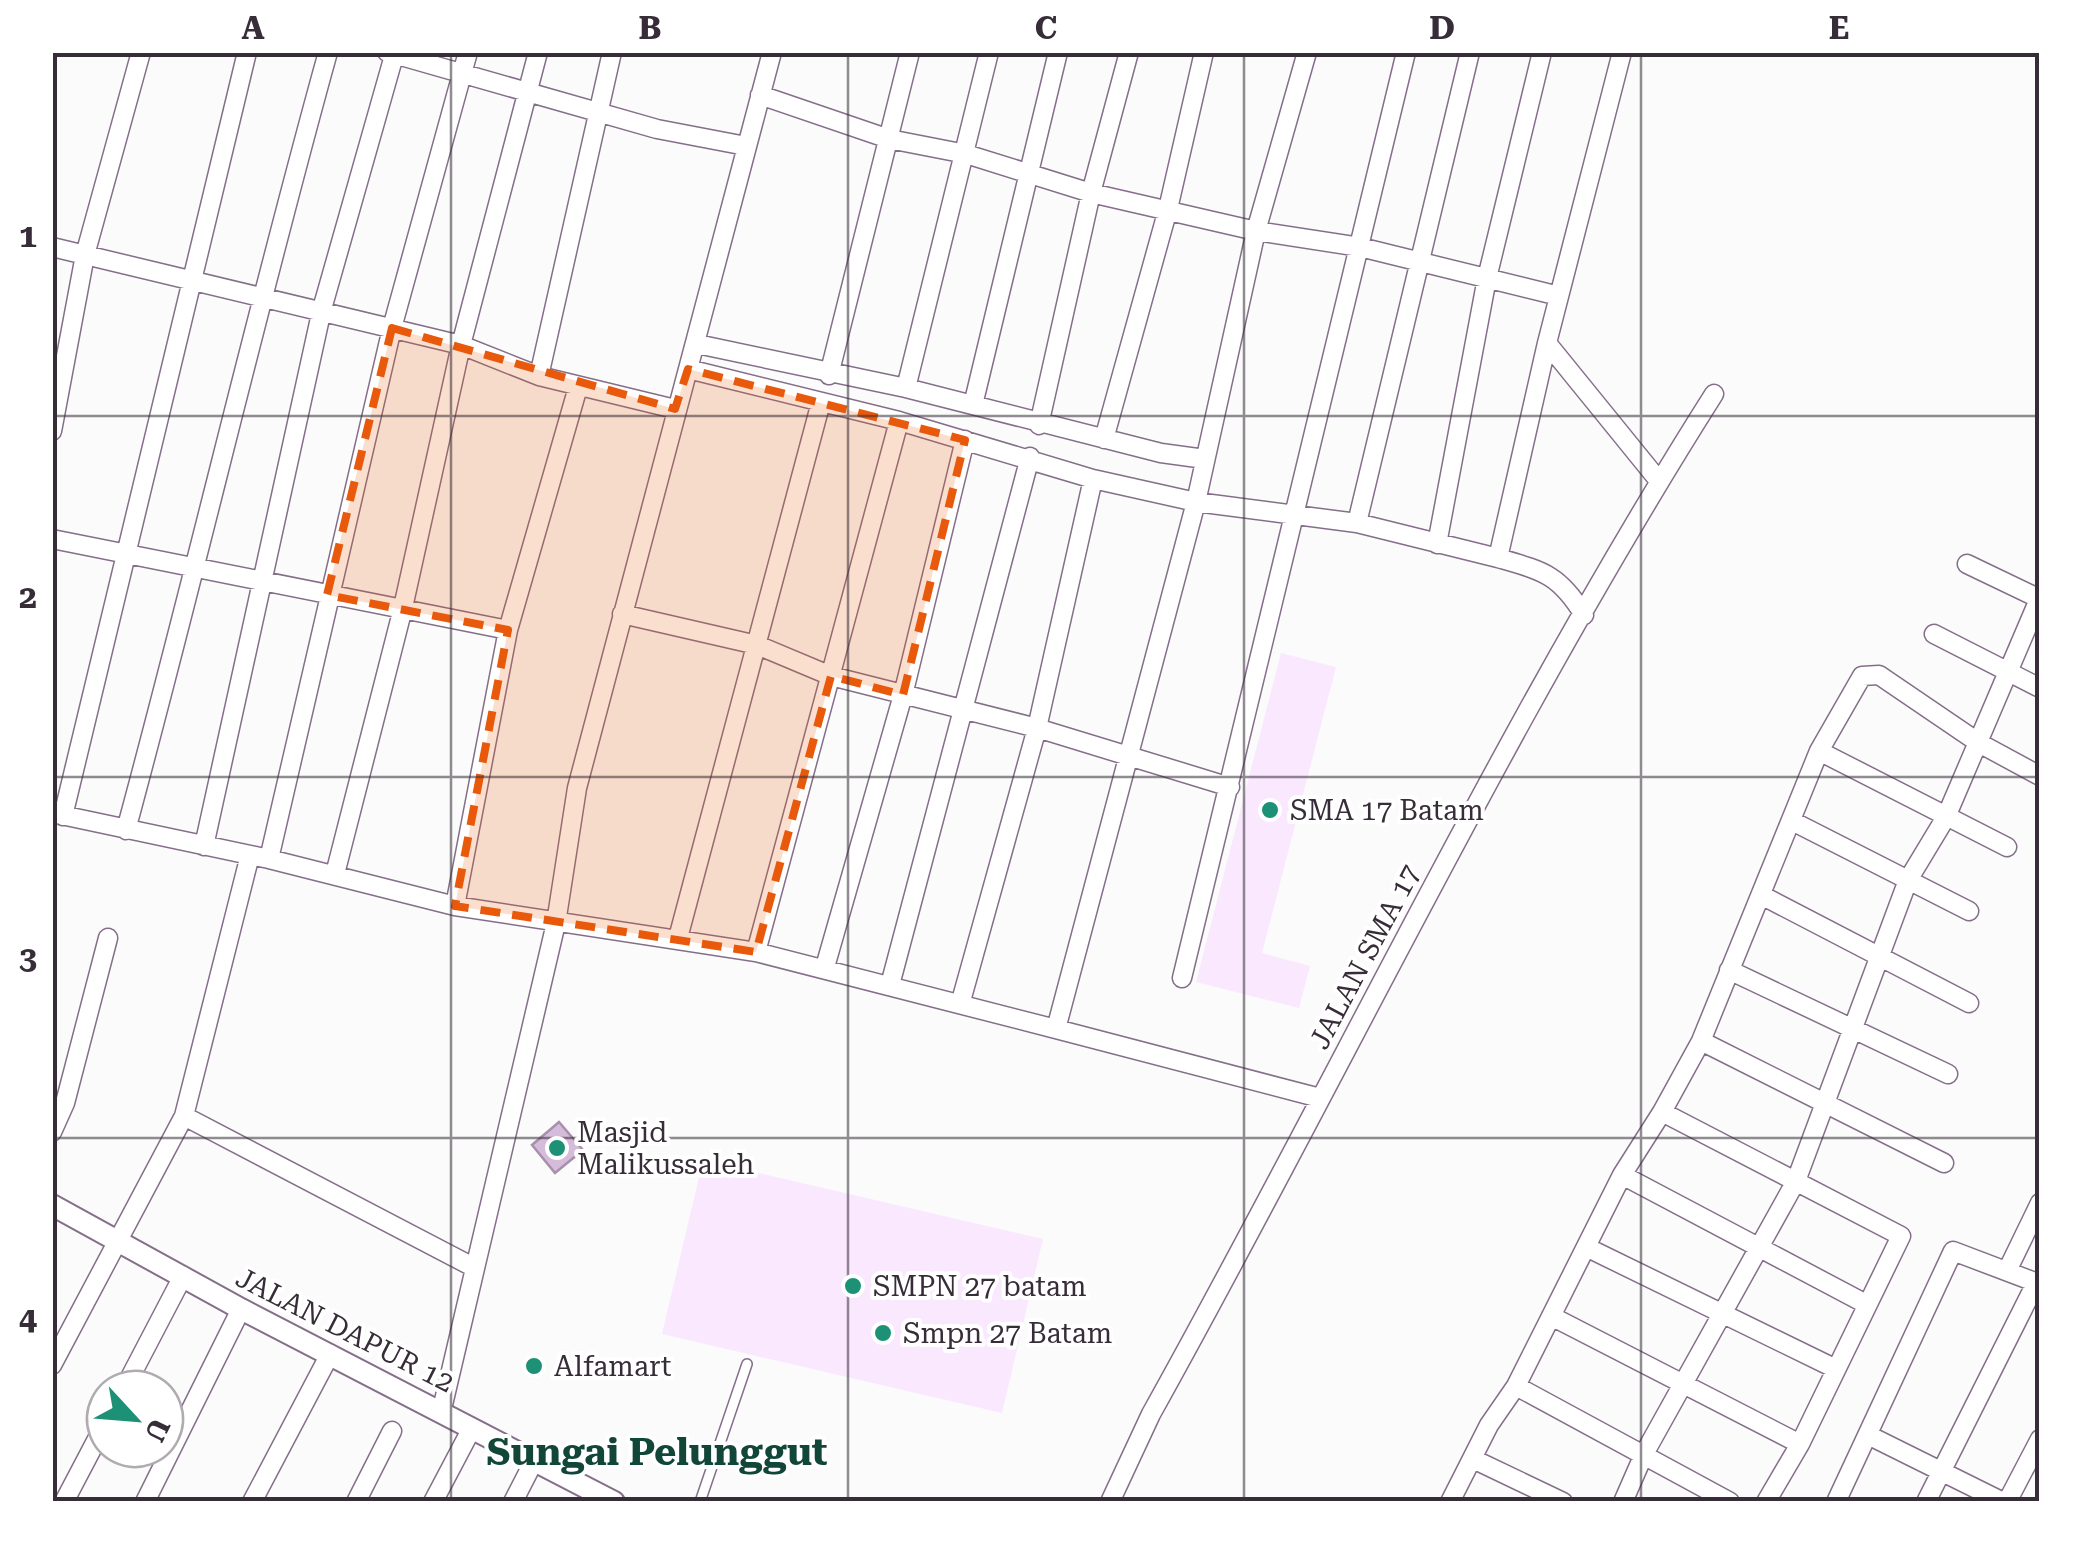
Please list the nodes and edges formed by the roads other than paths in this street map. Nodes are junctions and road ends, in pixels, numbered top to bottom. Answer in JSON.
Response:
{"nodes":[{"id":1,"x":141,"y":52,"type":"edge"},
{"id":2,"x":247,"y":52,"type":"edge"},
{"id":3,"x":328,"y":52,"type":"edge"},
{"id":4,"x":468,"y":52,"type":"edge"},
{"id":5,"x":538,"y":52,"type":"edge"},
{"id":6,"x":612,"y":52,"type":"edge"},
{"id":7,"x":772,"y":52,"type":"edge"},
{"id":8,"x":910,"y":52,"type":"edge"},
{"id":9,"x":989,"y":52,"type":"edge"},
{"id":10,"x":1058,"y":52,"type":"edge"},
{"id":11,"x":1129,"y":52,"type":"edge"},
{"id":12,"x":1204,"y":52,"type":"edge"},
{"id":13,"x":1306,"y":52,"type":"edge"},
{"id":14,"x":1406,"y":52,"type":"edge"},
{"id":15,"x":1470,"y":52,"type":"edge"},
{"id":16,"x":1542,"y":52,"type":"edge"},
{"id":17,"x":1622,"y":52,"type":"edge"},
{"id":18,"x":392,"y":53,"type":"edge"},
{"id":19,"x":463,"y":75,"type":"junction"},
{"id":20,"x":530,"y":92,"type":"junction"},
{"id":21,"x":760,"y":96,"type":"junction"},
{"id":22,"x":598,"y":112,"type":"junction"},
{"id":23,"x":889,"y":139,"type":"junction"},
{"id":24,"x":746,"y":146,"type":"junction"},
{"id":25,"x":966,"y":154,"type":"junction"},
{"id":26,"x":1030,"y":175,"type":"junction"},
{"id":27,"x":1091,"y":193,"type":"junction"},
{"id":28,"x":1168,"y":210,"type":"junction"},
{"id":29,"x":1256,"y":230,"type":"junction"},
{"id":30,"x":52,"y":247,"type":"edge"},
{"id":31,"x":1360,"y":247,"type":"junction"},
{"id":32,"x":85,"y":255,"type":"junction"},
{"id":33,"x":1420,"y":263,"type":"junction"},
{"id":34,"x":191,"y":277,"type":"junction"},
{"id":35,"x":1487,"y":278,"type":"junction"},
{"id":36,"x":260,"y":295,"type":"junction"},
{"id":37,"x":1559,"y":296,"type":"junction"},
{"id":38,"x":322,"y":309,"type":"junction"},
{"id":39,"x":392,"y":328,"type":"junction"},
{"id":40,"x":697,"y":344,"type":"junction"},
{"id":41,"x":1547,"y":344,"type":"junction"},
{"id":42,"x":461,"y":345,"type":"junction"},
{"id":43,"x":688,"y":369,"type":"junction"},
{"id":44,"x":829,"y":375,"type":"junction"},
{"id":45,"x":540,"y":376,"type":"junction"},
{"id":46,"x":578,"y":387,"type":"junction"},
{"id":47,"x":906,"y":388,"type":"junction"},
{"id":48,"x":1714,"y":394,"type":"dead end"},
{"id":49,"x":821,"y":402,"type":"junction"},
{"id":50,"x":973,"y":405,"type":"junction"},
{"id":51,"x":674,"y":409,"type":"junction"},
{"id":52,"x":899,"y":420,"type":"junction"},
{"id":53,"x":1039,"y":425,"type":"junction"},
{"id":54,"x":52,"y":431,"type":"edge"},
{"id":55,"x":965,"y":440,"type":"junction"},
{"id":56,"x":1104,"y":440,"type":"junction"},
{"id":57,"x":1030,"y":457,"type":"junction"},
{"id":58,"x":1205,"y":459,"type":"junction"},
{"id":59,"x":1094,"y":479,"type":"junction"},
{"id":60,"x":1659,"y":481,"type":"junction"},
{"id":61,"x":1196,"y":502,"type":"junction"},
{"id":62,"x":1293,"y":514,"type":"junction"},
{"id":63,"x":1357,"y":522,"type":"junction"},
{"id":64,"x":52,"y":539,"type":"edge"},
{"id":65,"x":1437,"y":544,"type":"junction"},
{"id":66,"x":129,"y":556,"type":"junction"},
{"id":67,"x":1498,"y":558,"type":"junction"},
{"id":68,"x":1967,"y":564,"type":"dead end"},
{"id":69,"x":197,"y":571,"type":"junction"},
{"id":70,"x":261,"y":583,"type":"junction"},
{"id":71,"x":327,"y":595,"type":"junction"},
{"id":72,"x":2039,"y":598,"type":"edge"},
{"id":73,"x":402,"y":612,"type":"junction"},
{"id":74,"x":622,"y":614,"type":"junction"},
{"id":75,"x":1584,"y":614,"type":"junction"},
{"id":76,"x":508,"y":630,"type":"junction"},
{"id":77,"x":1934,"y":634,"type":"dead end"},
{"id":78,"x":756,"y":645,"type":"junction"},
{"id":79,"x":2010,"y":673,"type":"junction"},
{"id":80,"x":831,"y":676,"type":"junction"},
{"id":81,"x":2040,"y":688,"type":"edge"},
{"id":82,"x":903,"y":694,"type":"junction"},
{"id":83,"x":962,"y":708,"type":"junction"},
{"id":84,"x":1037,"y":728,"type":"junction"},
{"id":85,"x":1979,"y":743,"type":"junction"},
{"id":86,"x":1818,"y":751,"type":"junction"},
{"id":87,"x":1129,"y":755,"type":"junction"},
{"id":88,"x":2040,"y":776,"type":"edge"},
{"id":89,"x":1230,"y":787,"type":"junction"},
{"id":90,"x":58,"y":815,"type":"edge"},
{"id":91,"x":1946,"y":817,"type":"junction"},
{"id":92,"x":1792,"y":821,"type":"junction"},
{"id":93,"x":126,"y":830,"type":"junction"},
{"id":94,"x":204,"y":846,"type":"junction"},
{"id":95,"x":2007,"y":848,"type":"dead end"},
{"id":96,"x":250,"y":855,"type":"junction"},
{"id":97,"x":270,"y":859,"type":"junction"},
{"id":98,"x":335,"y":874,"type":"junction"},
{"id":99,"x":1908,"y":880,"type":"junction"},
{"id":100,"x":1762,"y":896,"type":"junction"},
{"id":101,"x":455,"y":906,"type":"junction"},
{"id":102,"x":1969,"y":911,"type":"dead end"},
{"id":103,"x":556,"y":923,"type":"junction"},
{"id":104,"x":108,"y":938,"type":"dead end"},
{"id":105,"x":678,"y":938,"type":"junction"},
{"id":106,"x":756,"y":952,"type":"junction"},
{"id":107,"x":1882,"y":958,"type":"junction"},
{"id":108,"x":824,"y":967,"type":"junction"},
{"id":109,"x":1729,"y":970,"type":"junction"},
{"id":110,"x":1182,"y":978,"type":"dead end"},
{"id":111,"x":890,"y":984,"type":"junction"},
{"id":112,"x":960,"y":1001,"type":"junction"},
{"id":113,"x":1969,"y":1003,"type":"dead end"},
{"id":114,"x":1850,"y":1028,"type":"junction"},
{"id":115,"x":1056,"y":1029,"type":"junction"},
{"id":116,"x":1701,"y":1042,"type":"junction"},
{"id":117,"x":1948,"y":1074,"type":"dead end"},
{"id":118,"x":1320,"y":1098,"type":"junction"},
{"id":119,"x":1823,"y":1104,"type":"junction"},
{"id":120,"x":1662,"y":1112,"type":"junction"},
{"id":121,"x":184,"y":1116,"type":"junction"},
{"id":122,"x":52,"y":1132,"type":"edge"},
{"id":123,"x":1944,"y":1163,"type":"dead end"},
{"id":124,"x":1622,"y":1174,"type":"junction"},
{"id":125,"x":1796,"y":1181,"type":"junction"},
{"id":126,"x":2040,"y":1203,"type":"edge"},
{"id":127,"x":52,"y":1205,"type":"edge"},
{"id":128,"x":118,"y":1239,"type":"junction"},
{"id":129,"x":1757,"y":1246,"type":"junction"},
{"id":130,"x":1586,"y":1247,"type":"junction"},
{"id":131,"x":476,"y":1268,"type":"junction"},
{"id":132,"x":2008,"y":1271,"type":"junction"},
{"id":133,"x":183,"y":1276,"type":"junction"},
{"id":134,"x":2038,"y":1284,"type":"edge"},
{"id":135,"x":1866,"y":1304,"type":"junction"},
{"id":136,"x":240,"y":1309,"type":"junction"},
{"id":137,"x":1722,"y":1312,"type":"junction"},
{"id":138,"x":1550,"y":1316,"type":"junction"},
{"id":139,"x":330,"y":1354,"type":"junction"},
{"id":140,"x":747,"y":1364,"type":"dead end"},
{"id":141,"x":52,"y":1365,"type":"edge"},
{"id":142,"x":1834,"y":1368,"type":"junction"},
{"id":143,"x":134,"y":1369,"type":"edge"},
{"id":144,"x":1686,"y":1382,"type":"junction"},
{"id":145,"x":1516,"y":1386,"type":"junction"},
{"id":146,"x":442,"y":1410,"type":"junction"},
{"id":147,"x":472,"y":1428,"type":"junction"},
{"id":148,"x":392,"y":1432,"type":"dead end"},
{"id":149,"x":1868,"y":1435,"type":"junction"},
{"id":150,"x":2040,"y":1439,"type":"edge"},
{"id":151,"x":1800,"y":1444,"type":"junction"},
{"id":152,"x":1644,"y":1454,"type":"junction"},
{"id":153,"x":1472,"y":1459,"type":"junction"},
{"id":154,"x":85,"y":1462,"type":"edge"},
{"id":155,"x":534,"y":1462,"type":"junction"},
{"id":156,"x":1942,"y":1472,"type":"junction"},
{"id":157,"x":64,"y":1502,"type":"edge"},
{"id":158,"x":145,"y":1502,"type":"edge"},
{"id":159,"x":252,"y":1502,"type":"edge"},
{"id":160,"x":356,"y":1502,"type":"edge"},
{"id":161,"x":433,"y":1502,"type":"edge"},
{"id":162,"x":513,"y":1502,"type":"edge"},
{"id":163,"x":614,"y":1502,"type":"edge"},
{"id":164,"x":700,"y":1502,"type":"edge"},
{"id":165,"x":1110,"y":1502,"type":"edge"},
{"id":166,"x":1450,"y":1502,"type":"edge"},
{"id":167,"x":1563,"y":1502,"type":"edge"},
{"id":168,"x":1623,"y":1502,"type":"edge"},
{"id":169,"x":1730,"y":1502,"type":"edge"},
{"id":170,"x":1766,"y":1502,"type":"edge"},
{"id":171,"x":1836,"y":1502,"type":"edge"},
{"id":172,"x":1926,"y":1502,"type":"edge"},
{"id":173,"x":2005,"y":1502,"type":"edge"}],
"edges":[{"from":1,"to":32,"type":"street"},
{"from":2,"to":34,"type":"street"},
{"from":3,"to":36,"type":"street"},
{"from":4,"to":19,"type":"street"},
{"from":5,"to":20,"type":"street"},
{"from":6,"to":22,"type":"street"},
{"from":7,"to":21,"type":"street"},
{"from":8,"to":23,"type":"street"},
{"from":9,"to":25,"type":"street"},
{"from":10,"to":26,"type":"street"},
{"from":11,"to":27,"type":"street"},
{"from":12,"to":28,"type":"street"},
{"from":13,"to":29,"type":"street"},
{"from":14,"to":31,"type":"street"},
{"from":15,"to":33,"type":"street"},
{"from":16,"to":35,"type":"street"},
{"from":17,"to":37,"type":"street"},
{"from":18,"to":19,"type":"street"},
{"from":18,"to":38,"type":"street"},
{"from":19,"to":20,"type":"street"},
{"from":19,"to":39,"type":"street"},
{"from":20,"to":22,"type":"street"},
{"from":20,"to":42,"type":"street"},
{"from":21,"to":23,"type":"street"},
{"from":21,"to":24,"type":"street"},
{"from":22,"to":24,"type":"street"},
{"from":22,"to":45,"type":"street"},
{"from":23,"to":25,"type":"street"},
{"from":23,"to":44,"type":"street"},
{"from":24,"to":40,"type":"street"},
{"from":25,"to":26,"type":"street"},
{"from":25,"to":47,"type":"street"},
{"from":26,"to":27,"type":"street"},
{"from":26,"to":50,"type":"street"},
{"from":27,"to":28,"type":"street"},
{"from":27,"to":53,"type":"street"},
{"from":28,"to":29,"type":"street"},
{"from":28,"to":56,"type":"street"},
{"from":29,"to":31,"type":"street"},
{"from":29,"to":58,"type":"street"},
{"from":30,"to":32,"type":"street"},
{"from":31,"to":33,"type":"street"},
{"from":31,"to":62,"type":"street"},
{"from":32,"to":34,"type":"street"},
{"from":32,"to":54,"type":"street"},
{"from":33,"to":35,"type":"street"},
{"from":33,"to":63,"type":"street"},
{"from":34,"to":36,"type":"street"},
{"from":34,"to":66,"type":"street"},
{"from":35,"to":37,"type":"street"},
{"from":35,"to":65,"type":"street"},
{"from":36,"to":38,"type":"street"},
{"from":36,"to":69,"type":"street"},
{"from":37,"to":41,"type":"street"},
{"from":38,"to":39,"type":"street"},
{"from":38,"to":70,"type":"street"},
{"from":39,"to":42,"type":"street"},
{"from":39,"to":71,"type":"street"},
{"from":40,"to":43,"type":"street"},
{"from":40,"to":44,"type":"street"},
{"from":41,"to":60,"type":"street"},
{"from":41,"to":67,"type":"street"},
{"from":42,"to":45,"type":"street"},
{"from":42,"to":73,"type":"street"},
{"from":43,"to":49,"type":"street"},
{"from":43,"to":51,"type":"street"},
{"from":44,"to":47,"type":"street"},
{"from":45,"to":46,"type":"street"},
{"from":46,"to":51,"type":"street"},
{"from":46,"to":76,"type":"street"},
{"from":47,"to":50,"type":"street"},
{"from":48,"to":60,"type":"street","name":"JALAN SMA 17"},
{"from":49,"to":52,"type":"street"},
{"from":49,"to":78,"type":"street"},
{"from":50,"to":53,"type":"street"},
{"from":51,"to":74,"type":"street"},
{"from":52,"to":55,"type":"street"},
{"from":52,"to":80,"type":"street"},
{"from":53,"to":56,"type":"street"},
{"from":55,"to":57,"type":"street"},
{"from":55,"to":82,"type":"street"},
{"from":56,"to":58,"type":"street"},
{"from":57,"to":59,"type":"street"},
{"from":57,"to":83,"type":"street"},
{"from":58,"to":61,"type":"street"},
{"from":59,"to":61,"type":"street"},
{"from":59,"to":84,"type":"street"},
{"from":60,"to":75,"type":"street","name":"JALAN SMA 17"},
{"from":61,"to":62,"type":"street"},
{"from":61,"to":87,"type":"street"},
{"from":62,"to":63,"type":"street"},
{"from":62,"to":89,"type":"street"},
{"from":63,"to":65,"type":"street"},
{"from":64,"to":66,"type":"street"},
{"from":65,"to":67,"type":"street"},
{"from":66,"to":69,"type":"street"},
{"from":66,"to":90,"type":"street"},
{"from":67,"to":75,"type":"street"},
{"from":68,"to":72,"type":"street"},
{"from":69,"to":70,"type":"street"},
{"from":69,"to":93,"type":"street"},
{"from":70,"to":71,"type":"street"},
{"from":70,"to":94,"type":"street"},
{"from":71,"to":73,"type":"street"},
{"from":71,"to":97,"type":"street"},
{"from":72,"to":79,"type":"street"},
{"from":73,"to":76,"type":"street"},
{"from":73,"to":98,"type":"street"},
{"from":74,"to":78,"type":"street"},
{"from":74,"to":103,"type":"street"},
{"from":75,"to":118,"type":"street","name":"JALAN SMA 17"},
{"from":76,"to":101,"type":"street"},
{"from":77,"to":79,"type":"street"},
{"from":78,"to":80,"type":"street"},
{"from":78,"to":105,"type":"street"},
{"from":79,"to":81,"type":"street"},
{"from":79,"to":85,"type":"street"},
{"from":80,"to":82,"type":"street"},
{"from":80,"to":106,"type":"street"},
{"from":82,"to":83,"type":"street"},
{"from":82,"to":108,"type":"street"},
{"from":83,"to":84,"type":"street"},
{"from":83,"to":111,"type":"street"},
{"from":84,"to":87,"type":"street"},
{"from":84,"to":112,"type":"street"},
{"from":85,"to":86,"type":"street"},
{"from":85,"to":88,"type":"street"},
{"from":85,"to":91,"type":"street"},
{"from":86,"to":91,"type":"street"},
{"from":86,"to":92,"type":"street"},
{"from":87,"to":89,"type":"street"},
{"from":87,"to":115,"type":"street"},
{"from":89,"to":110,"type":"street"},
{"from":90,"to":93,"type":"street"},
{"from":91,"to":95,"type":"street"},
{"from":91,"to":99,"type":"street"},
{"from":92,"to":99,"type":"street"},
{"from":92,"to":100,"type":"street"},
{"from":93,"to":94,"type":"street"},
{"from":94,"to":96,"type":"street"},
{"from":96,"to":97,"type":"street"},
{"from":96,"to":121,"type":"street"},
{"from":97,"to":98,"type":"street"},
{"from":98,"to":101,"type":"street"},
{"from":99,"to":102,"type":"street"},
{"from":99,"to":107,"type":"street"},
{"from":100,"to":107,"type":"street"},
{"from":100,"to":109,"type":"street"},
{"from":101,"to":103,"type":"street"},
{"from":103,"to":105,"type":"street"},
{"from":103,"to":131,"type":"street"},
{"from":104,"to":122,"type":"street"},
{"from":105,"to":106,"type":"street"},
{"from":106,"to":108,"type":"street"},
{"from":107,"to":113,"type":"street"},
{"from":107,"to":114,"type":"street"},
{"from":108,"to":111,"type":"street"},
{"from":109,"to":114,"type":"street"},
{"from":109,"to":116,"type":"street"},
{"from":111,"to":112,"type":"street"},
{"from":112,"to":115,"type":"street"},
{"from":114,"to":117,"type":"street"},
{"from":114,"to":119,"type":"street"},
{"from":115,"to":118,"type":"street"},
{"from":116,"to":119,"type":"street"},
{"from":116,"to":120,"type":"street"},
{"from":118,"to":165,"type":"street","name":"JALAN SMA 17"},
{"from":119,"to":123,"type":"street"},
{"from":119,"to":125,"type":"street"},
{"from":120,"to":124,"type":"street"},
{"from":120,"to":125,"type":"street"},
{"from":121,"to":128,"type":"street"},
{"from":121,"to":131,"type":"street"},
{"from":124,"to":129,"type":"street"},
{"from":124,"to":130,"type":"street"},
{"from":125,"to":129,"type":"street"},
{"from":125,"to":135,"type":"street"},
{"from":126,"to":132,"type":"street"},
{"from":127,"to":128,"type":"street","name":"JALAN DAPUR 12"},
{"from":128,"to":133,"type":"street","name":"JALAN DAPUR 12"},
{"from":128,"to":141,"type":"street"},
{"from":129,"to":135,"type":"street"},
{"from":129,"to":137,"type":"street"},
{"from":130,"to":137,"type":"street"},
{"from":130,"to":138,"type":"street"},
{"from":131,"to":146,"type":"street"},
{"from":132,"to":134,"type":"street"},
{"from":132,"to":149,"type":"street"},
{"from":133,"to":136,"type":"street","name":"JALAN DAPUR 12"},
{"from":133,"to":143,"type":"street"},
{"from":134,"to":156,"type":"street"},
{"from":135,"to":142,"type":"street"},
{"from":136,"to":139,"type":"street","name":"JALAN DAPUR 12"},
{"from":136,"to":158,"type":"street"},
{"from":137,"to":142,"type":"street"},
{"from":137,"to":144,"type":"street"},
{"from":138,"to":144,"type":"street"},
{"from":138,"to":145,"type":"street"},
{"from":139,"to":146,"type":"street","name":"JALAN DAPUR 12"},
{"from":139,"to":159,"type":"street"},
{"from":140,"to":164,"type":"lane"},
{"from":142,"to":151,"type":"street"},
{"from":144,"to":151,"type":"street"},
{"from":144,"to":152,"type":"street"},
{"from":145,"to":152,"type":"street"},
{"from":145,"to":153,"type":"street"},
{"from":146,"to":147,"type":"street","name":"JALAN DAPUR 12"},
{"from":147,"to":155,"type":"street","name":"JALAN DAPUR 12"},
{"from":147,"to":161,"type":"street"},
{"from":148,"to":160,"type":"street"},
{"from":149,"to":156,"type":"street"},
{"from":149,"to":171,"type":"street"},
{"from":150,"to":173,"type":"street"},
{"from":151,"to":170,"type":"street"},
{"from":152,"to":168,"type":"street"},
{"from":152,"to":169,"type":"street"},
{"from":153,"to":166,"type":"street"},
{"from":153,"to":167,"type":"street"},
{"from":154,"to":157,"type":"street"},
{"from":155,"to":162,"type":"street"},
{"from":155,"to":163,"type":"street","name":"JALAN DAPUR 12"},
{"from":156,"to":172,"type":"street"},
{"from":156,"to":173,"type":"street"}]}
